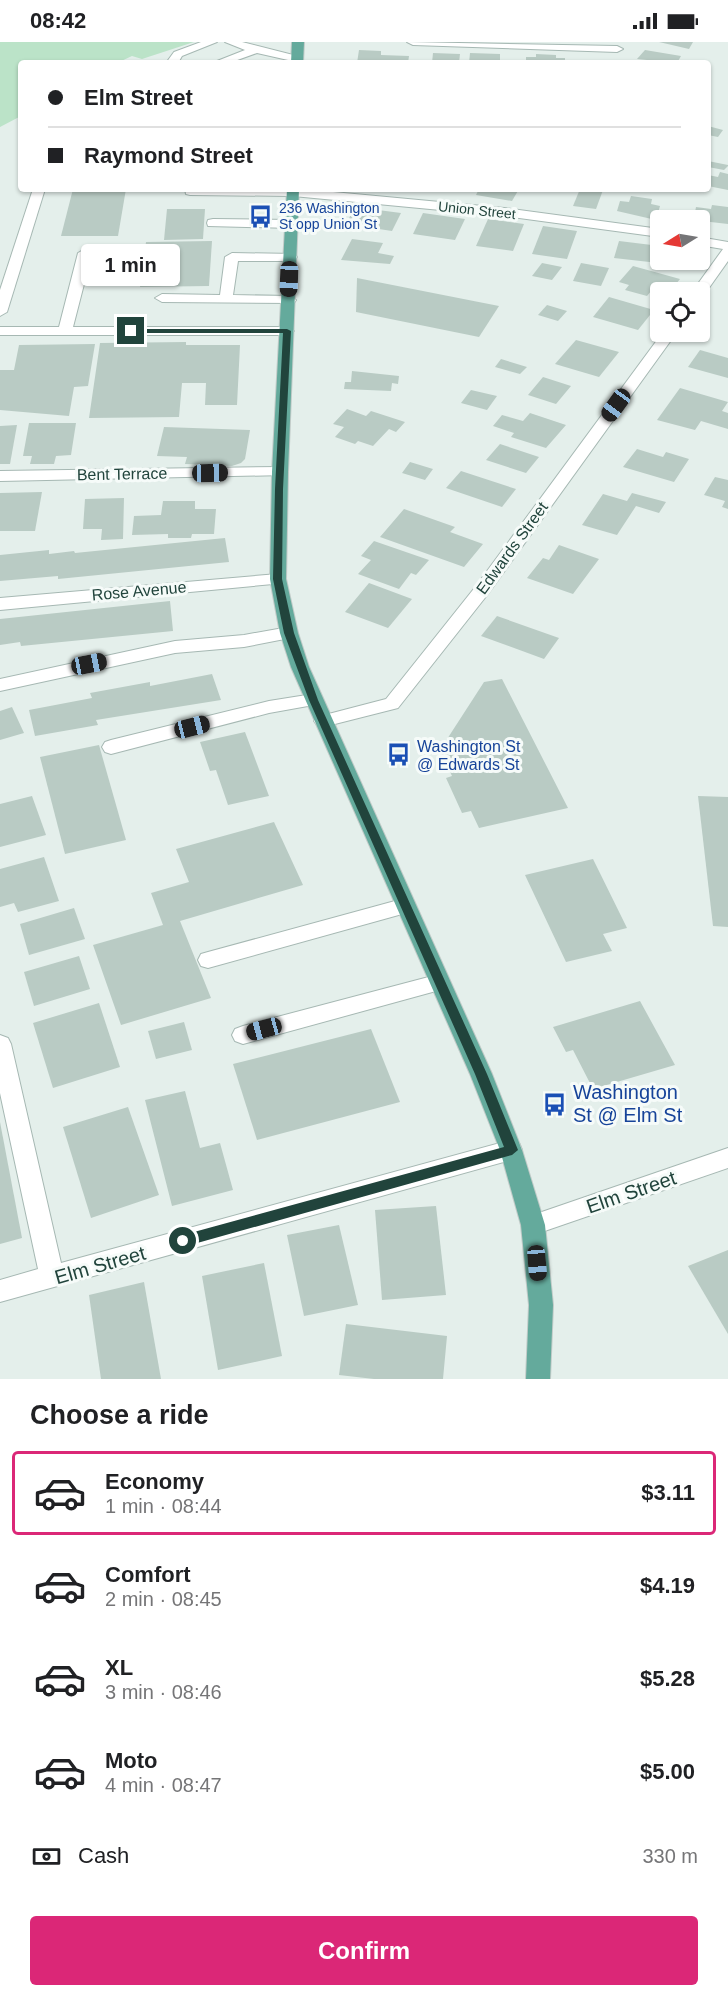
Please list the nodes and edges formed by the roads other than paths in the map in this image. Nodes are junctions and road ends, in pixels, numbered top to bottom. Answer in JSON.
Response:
{"nodes":[{"id":1,"x":211,"y":42,"type":"edge"},
{"id":2,"x":231,"y":42,"type":"edge"},
{"id":3,"x":298,"y":42,"type":"edge"},
{"id":4,"x":413,"y":42,"type":"edge"},
{"id":5,"x":620,"y":46,"type":"edge"},
{"id":6,"x":256,"y":50,"type":"junction"},
{"id":7,"x":174,"y":60,"type":"edge"},
{"id":8,"x":227,"y":60,"type":"edge"},
{"id":9,"x":293,"y":60,"type":"edge"},
{"id":10,"x":297,"y":60,"type":"edge"},
{"id":11,"x":608,"y":60,"type":"edge"},
{"id":12,"x":38,"y":192,"type":"edge"},
{"id":13,"x":293,"y":192,"type":"edge"},
{"id":14,"x":312,"y":192,"type":"edge"},
{"id":15,"x":213,"y":223,"type":"dead end"},
{"id":16,"x":292,"y":224,"type":"junction"},
{"id":17,"x":650,"y":232,"type":"edge"},
{"id":18,"x":710,"y":243,"type":"edge"},
{"id":19,"x":728,"y":246,"type":"edge"},
{"id":20,"x":728,"y":252,"type":"edge"},
{"id":21,"x":85,"y":253,"type":"dead end"},
{"id":22,"x":290,"y":257,"type":"junction"},
{"id":23,"x":706,"y":282,"type":"edge"},
{"id":24,"x":162,"y":298,"type":"dead end"},
{"id":25,"x":226,"y":299,"type":"junction"},
{"id":26,"x":289,"y":300,"type":"junction"},
{"id":27,"x":0,"y":312,"type":"edge"},
{"id":28,"x":0,"y":331,"type":"edge"},
{"id":29,"x":65,"y":331,"type":"junction"},
{"id":30,"x":287,"y":331,"type":"junction"},
{"id":31,"x":663,"y":342,"type":"edge"},
{"id":32,"x":280,"y":472,"type":"junction"},
{"id":33,"x":0,"y":476,"type":"edge"},
{"id":34,"x":278,"y":579,"type":"junction"},
{"id":35,"x":0,"y":604,"type":"edge"},
{"id":36,"x":289,"y":633,"type":"junction"},
{"id":37,"x":0,"y":685,"type":"edge"},
{"id":38,"x":314,"y":700,"type":"junction"},
{"id":39,"x":323,"y":721,"type":"junction"},
{"id":40,"x":111,"y":747,"type":"dead end"},
{"id":41,"x":406,"y":906,"type":"junction"},
{"id":42,"x":208,"y":960,"type":"dead end"},
{"id":43,"x":440,"y":982,"type":"junction"},
{"id":44,"x":243,"y":1035,"type":"dead end"},
{"id":45,"x":0,"y":1044,"type":"edge"},
{"id":46,"x":512,"y":1150,"type":"junction"},
{"id":47,"x":728,"y":1158,"type":"edge"},
{"id":48,"x":533,"y":1225,"type":"junction"},
{"id":49,"x":52,"y":1278,"type":"junction"},
{"id":50,"x":0,"y":1291,"type":"edge"},
{"id":51,"x":537,"y":1379,"type":"edge"}],
"edges":[{"from":1,"to":7,"type":"street"},
{"from":2,"to":6,"type":"street"},
{"from":3,"to":10,"type":"main road"},
{"from":4,"to":5,"type":"street"},
{"from":5,"to":11,"type":"street"},
{"from":6,"to":8,"type":"street"},
{"from":6,"to":9,"type":"street"},
{"from":12,"to":27,"type":"street"},
{"from":13,"to":16,"type":"main road"},
{"from":14,"to":17,"type":"street","name":"Union Street"},
{"from":15,"to":16,"type":"street"},
{"from":16,"to":22,"type":"main road"},
{"from":18,"to":19,"type":"street"},
{"from":20,"to":23,"type":"street"},
{"from":21,"to":29,"type":"street"},
{"from":22,"to":25,"type":"street"},
{"from":22,"to":26,"type":"main road"},
{"from":24,"to":25,"type":"street"},
{"from":25,"to":26,"type":"street"},
{"from":26,"to":30,"type":"main road"},
{"from":28,"to":29,"type":"street"},
{"from":29,"to":30,"type":"street"},
{"from":30,"to":32,"type":"main road"},
{"from":31,"to":39,"type":"street","name":"Edwards Street"},
{"from":32,"to":33,"type":"street","name":"Bent Terrace"},
{"from":32,"to":34,"type":"main road"},
{"from":34,"to":35,"type":"street","name":"Rose Avenue"},
{"from":34,"to":36,"type":"main road"},
{"from":36,"to":37,"type":"street"},
{"from":36,"to":38,"type":"main road"},
{"from":38,"to":39,"type":"main road"},
{"from":38,"to":40,"type":"street"},
{"from":39,"to":41,"type":"main road"},
{"from":41,"to":42,"type":"street"},
{"from":41,"to":43,"type":"main road"},
{"from":43,"to":44,"type":"street"},
{"from":43,"to":46,"type":"main road"},
{"from":45,"to":49,"type":"street"},
{"from":46,"to":48,"type":"main road"},
{"from":46,"to":49,"type":"street","name":"Elm Street"},
{"from":47,"to":48,"type":"street","name":"Elm Street"},
{"from":48,"to":51,"type":"main road"},
{"from":49,"to":50,"type":"street","name":"Elm Street"}]}
